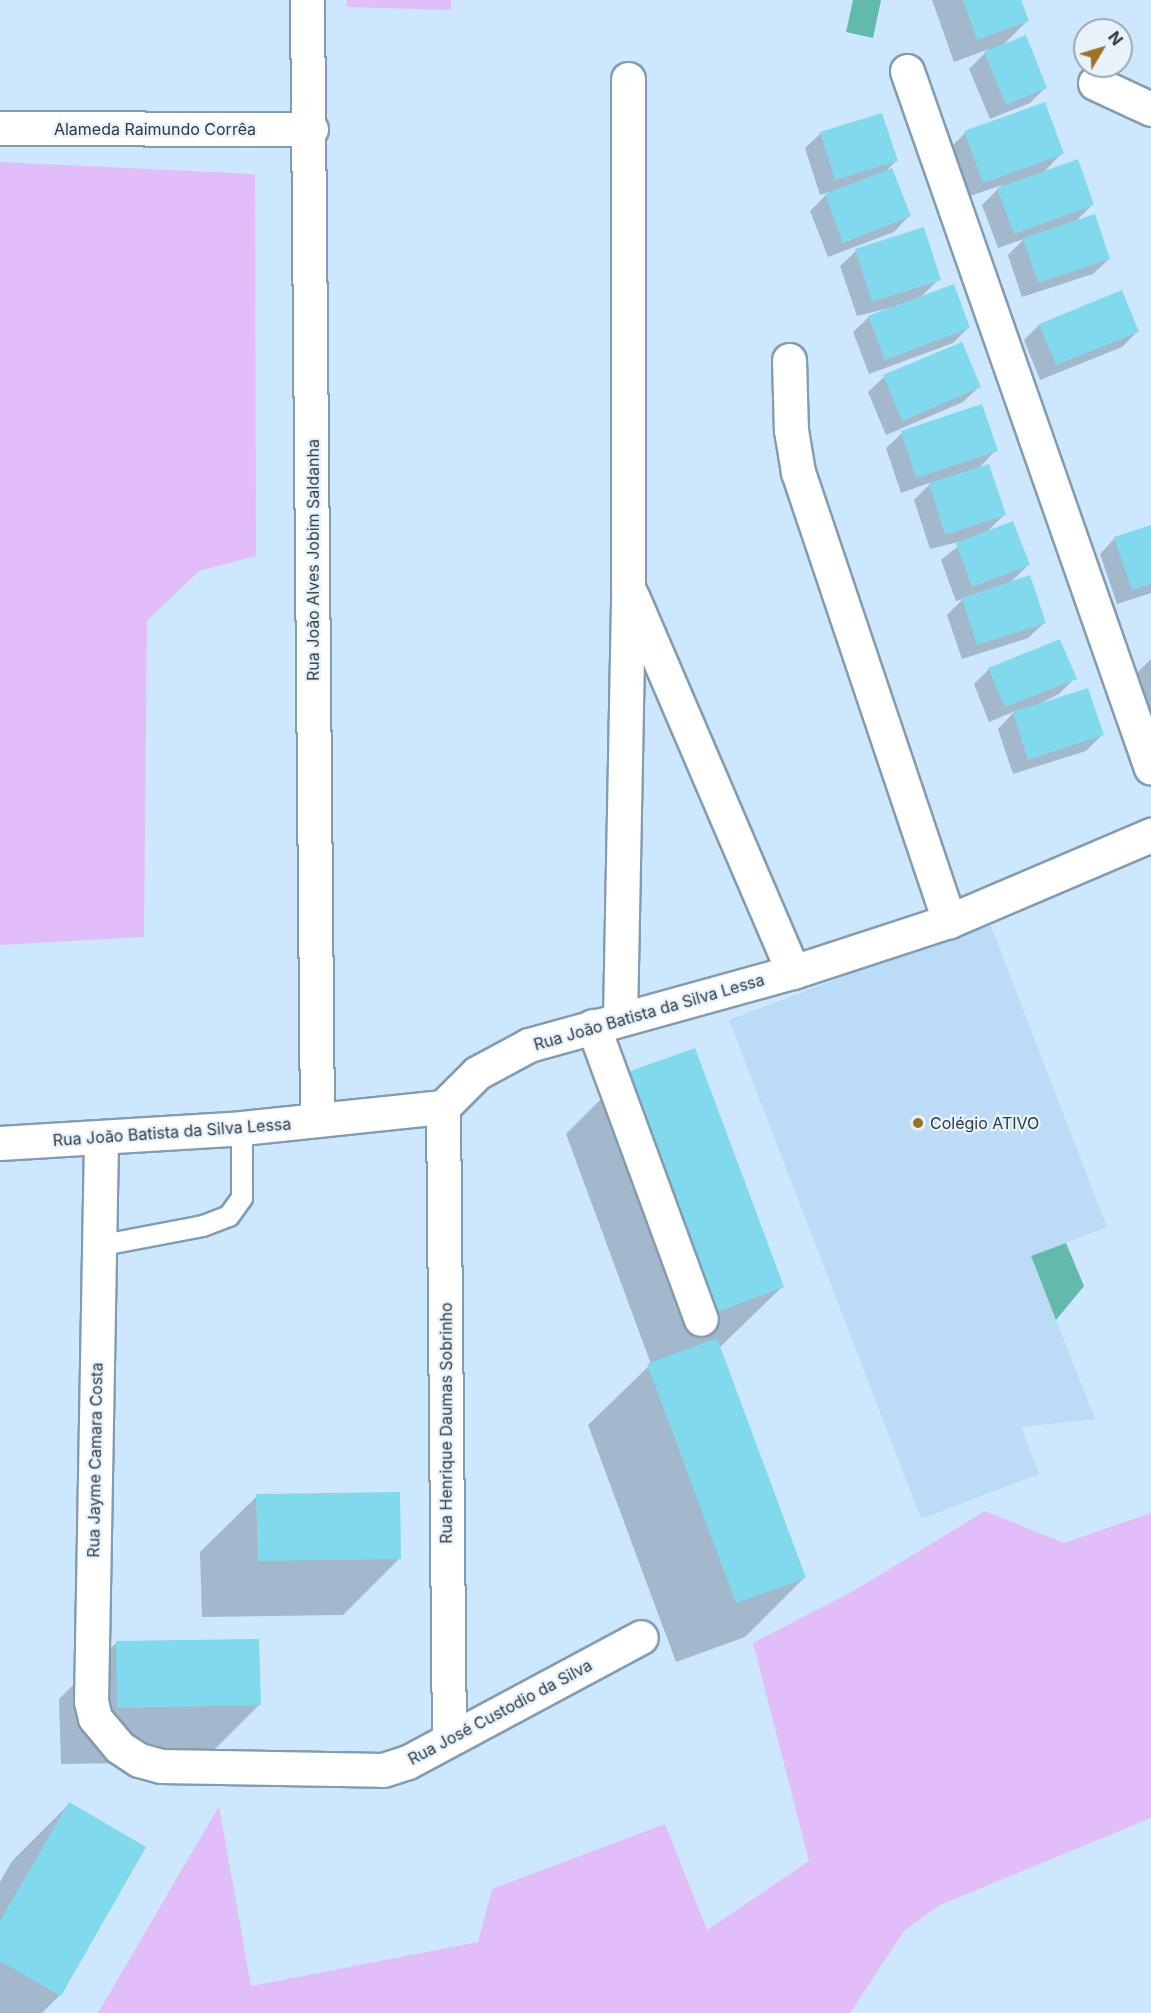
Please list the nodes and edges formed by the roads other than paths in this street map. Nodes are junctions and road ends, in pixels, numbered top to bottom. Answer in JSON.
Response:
{"nodes":[{"id":1,"x":308,"y":0,"type":"edge"},
{"id":2,"x":907,"y":71,"type":"dead end"},
{"id":3,"x":628,"y":79,"type":"dead end"},
{"id":4,"x":1095,"y":83,"type":"dead end"},
{"id":5,"x":1151,"y":109,"type":"edge"},
{"id":6,"x":0,"y":128,"type":"edge"},
{"id":7,"x":310,"y":129,"type":"junction"},
{"id":8,"x":789,"y":360,"type":"dead end"},
{"id":9,"x":628,"y":586,"type":"junction"},
{"id":10,"x":1151,"y":768,"type":"edge"},
{"id":11,"x":1151,"y":835,"type":"edge"},
{"id":12,"x":949,"y":921,"type":"junction"},
{"id":13,"x":793,"y":972,"type":"junction"},
{"id":14,"x":606,"y":1023,"type":"junction"},
{"id":15,"x":443,"y":1107,"type":"junction"},
{"id":16,"x":317,"y":1120,"type":"junction"},
{"id":17,"x":242,"y":1128,"type":"junction"},
{"id":18,"x":100,"y":1140,"type":"junction"},
{"id":19,"x":0,"y":1143,"type":"edge"},
{"id":20,"x":98,"y":1246,"type":"junction"},
{"id":21,"x":701,"y":1319,"type":"dead end"},
{"id":22,"x":641,"y":1637,"type":"dead end"},
{"id":23,"x":448,"y":1738,"type":"junction"},
{"id":24,"x":139,"y":1760,"type":"joint"}],
"edges":[{"from":1,"to":7,"type":"street","name":"Rua João Alves Jobim Saldanha"},
{"from":2,"to":10,"type":"street"},
{"from":3,"to":9,"type":"street"},
{"from":4,"to":5,"type":"street"},
{"from":6,"to":7,"type":"street","name":"Alameda Raimundo Corrêa"},
{"from":7,"to":16,"type":"street","name":"Rua João Alves Jobim Saldanha"},
{"from":8,"to":12,"type":"street"},
{"from":9,"to":13,"type":"street"},
{"from":9,"to":14,"type":"street"},
{"from":11,"to":12,"type":"street","name":"Rua João Batista da Silva Lessa"},
{"from":12,"to":13,"type":"street","name":"Rua João Batista da Silva Lessa"},
{"from":13,"to":14,"type":"street","name":"Rua João Batista da Silva Lessa"},
{"from":14,"to":15,"type":"street","name":"Rua João Batista da Silva Lessa"},
{"from":14,"to":21,"type":"street"},
{"from":15,"to":16,"type":"street","name":"Rua João Batista da Silva Lessa"},
{"from":15,"to":23,"type":"street","name":"Rua Henrique Daumas Sobrinho"},
{"from":16,"to":17,"type":"street","name":"Rua João Batista da Silva Lessa"},
{"from":17,"to":18,"type":"street","name":"Rua João Batista da Silva Lessa"},
{"from":17,"to":20,"type":"lane"},
{"from":18,"to":19,"type":"street","name":"Rua João Batista da Silva Lessa"},
{"from":18,"to":20,"type":"street","name":"Rua Jayme Camara Costa"},
{"from":20,"to":24,"type":"street","name":"Rua Jayme Camara Costa"},
{"from":22,"to":23,"type":"street","name":"Rua José Custodio da Silva"},
{"from":23,"to":24,"type":"street","name":"Rua José Custodio da Silva"}]}
